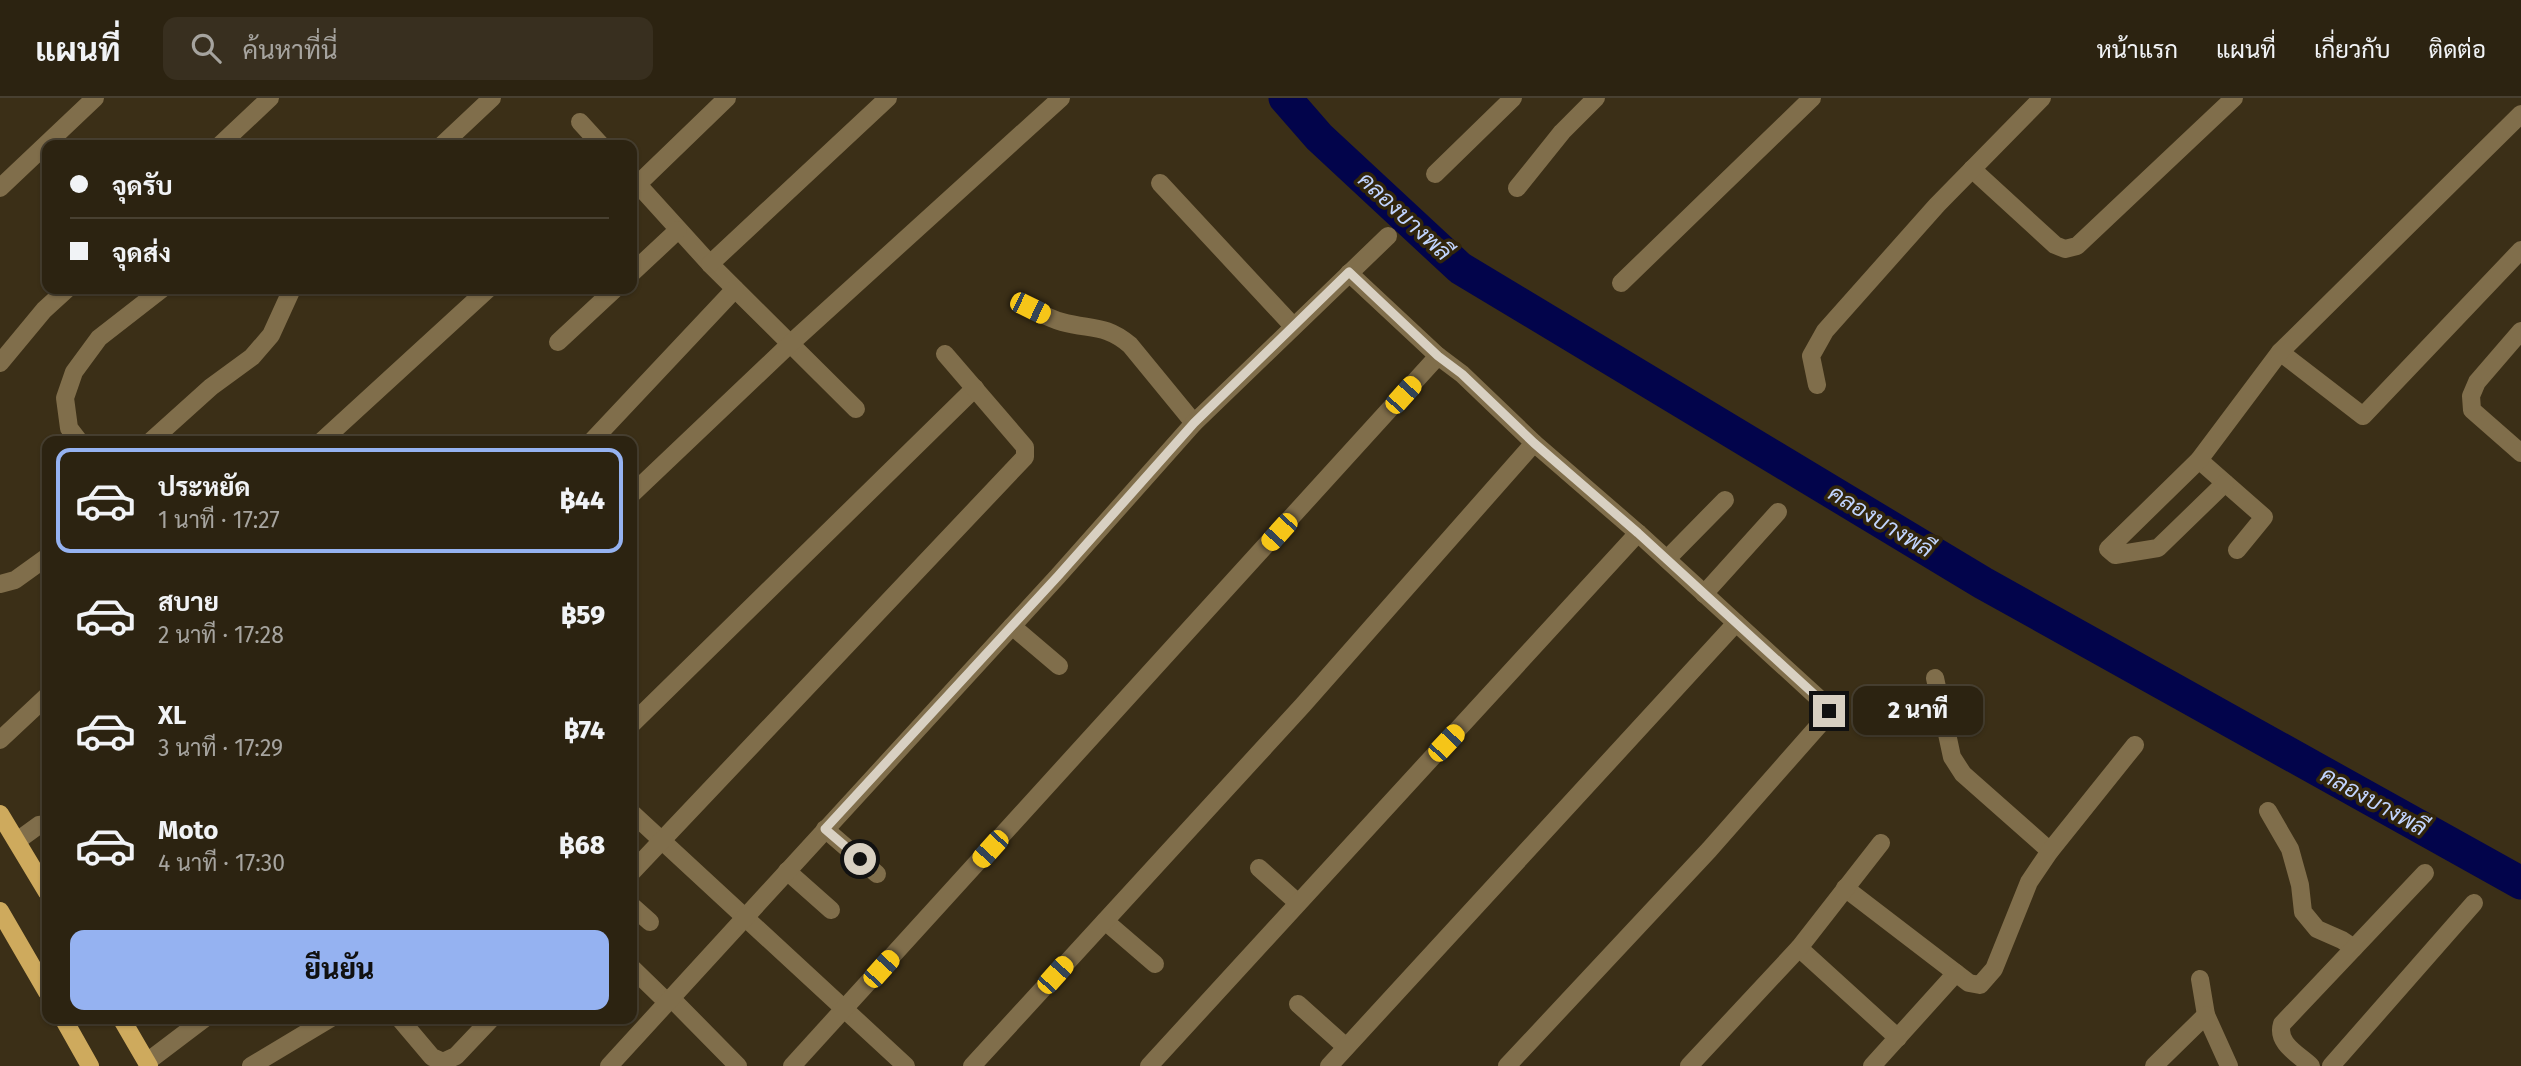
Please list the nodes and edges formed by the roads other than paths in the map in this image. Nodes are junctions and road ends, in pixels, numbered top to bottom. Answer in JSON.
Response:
{"nodes":[{"id":1,"x":95,"y":98,"type":"edge"},
{"id":2,"x":270,"y":98,"type":"edge"},
{"id":3,"x":492,"y":98,"type":"edge"},
{"id":4,"x":727,"y":98,"type":"edge"},
{"id":5,"x":888,"y":98,"type":"edge"},
{"id":6,"x":1061,"y":98,"type":"edge"},
{"id":7,"x":1513,"y":98,"type":"edge"},
{"id":8,"x":1596,"y":98,"type":"edge"},
{"id":9,"x":1812,"y":98,"type":"edge"},
{"id":10,"x":2042,"y":98,"type":"edge"},
{"id":11,"x":2234,"y":98,"type":"edge"},
{"id":12,"x":2521,"y":114,"type":"edge"},
{"id":13,"x":580,"y":122,"type":"dead end"},
{"id":14,"x":51,"y":140,"type":"edge"},
{"id":15,"x":225,"y":140,"type":"edge"},
{"id":16,"x":447,"y":140,"type":"edge"},
{"id":17,"x":596,"y":140,"type":"edge"},
{"id":18,"x":42,"y":148,"type":"edge"},
{"id":19,"x":1972,"y":169,"type":"junction"},
{"id":20,"x":1435,"y":174,"type":"dead end"},
{"id":21,"x":637,"y":179,"type":"edge"},
{"id":22,"x":637,"y":183,"type":"edge"},
{"id":23,"x":1160,"y":184,"type":"dead end"},
{"id":24,"x":0,"y":188,"type":"edge"},
{"id":25,"x":1517,"y":188,"type":"dead end"},
{"id":26,"x":677,"y":230,"type":"junction"},
{"id":27,"x":1388,"y":236,"type":"dead end"},
{"id":28,"x":2521,"y":250,"type":"edge"},
{"id":29,"x":710,"y":264,"type":"junction"},
{"id":30,"x":637,"y":268,"type":"edge"},
{"id":31,"x":1349,"y":272,"type":"junction"},
{"id":32,"x":1621,"y":283,"type":"dead end"},
{"id":33,"x":734,"y":289,"type":"junction"},
{"id":34,"x":62,"y":294,"type":"edge"},
{"id":35,"x":156,"y":294,"type":"edge"},
{"id":36,"x":290,"y":294,"type":"edge"},
{"id":37,"x":483,"y":294,"type":"edge"},
{"id":38,"x":610,"y":294,"type":"edge"},
{"id":39,"x":1030,"y":308,"type":"dead end"},
{"id":40,"x":1293,"y":326,"type":"junction"},
{"id":41,"x":2521,"y":331,"type":"edge"},
{"id":42,"x":558,"y":342,"type":"dead end"},
{"id":43,"x":791,"y":343,"type":"junction"},
{"id":44,"x":2280,"y":352,"type":"junction"},
{"id":45,"x":946,"y":354,"type":"dead end"},
{"id":46,"x":1438,"y":356,"type":"junction"},
{"id":47,"x":0,"y":363,"type":"edge"},
{"id":48,"x":1817,"y":385,"type":"dead end"},
{"id":49,"x":975,"y":388,"type":"junction"},
{"id":50,"x":856,"y":409,"type":"dead end"},
{"id":51,"x":1194,"y":423,"type":"junction"},
{"id":52,"x":75,"y":436,"type":"edge"},
{"id":53,"x":157,"y":436,"type":"edge"},
{"id":54,"x":327,"y":436,"type":"edge"},
{"id":55,"x":597,"y":436,"type":"edge"},
{"id":56,"x":1534,"y":443,"type":"junction"},
{"id":57,"x":2521,"y":453,"type":"edge"},
{"id":58,"x":2199,"y":460,"type":"junction"},
{"id":59,"x":2225,"y":483,"type":"junction"},
{"id":60,"x":637,"y":489,"type":"edge"},
{"id":61,"x":1725,"y":500,"type":"dead end"},
{"id":62,"x":1778,"y":512,"type":"dead end"},
{"id":63,"x":1638,"y":533,"type":"junction"},
{"id":64,"x":2237,"y":550,"type":"dead end"},
{"id":65,"x":1667,"y":559,"type":"junction"},
{"id":66,"x":42,"y":561,"type":"edge"},
{"id":67,"x":0,"y":584,"type":"edge"},
{"id":68,"x":1704,"y":594,"type":"junction"},
{"id":69,"x":1735,"y":623,"type":"junction"},
{"id":70,"x":1012,"y":626,"type":"junction"},
{"id":71,"x":1059,"y":666,"type":"dead end"},
{"id":72,"x":1935,"y":678,"type":"dead end"},
{"id":73,"x":42,"y":700,"type":"edge"},
{"id":74,"x":637,"y":719,"type":"edge"},
{"id":75,"x":0,"y":740,"type":"edge"},
{"id":76,"x":2135,"y":745,"type":"dead end"},
{"id":77,"x":2268,"y":811,"type":"dead end"},
{"id":78,"x":0,"y":814,"type":"edge"},
{"id":79,"x":637,"y":818,"type":"edge"},
{"id":80,"x":42,"y":825,"type":"edge"},
{"id":81,"x":825,"y":829,"type":"junction"},
{"id":82,"x":17,"y":841,"type":"junction"},
{"id":83,"x":661,"y":841,"type":"junction"},
{"id":84,"x":1881,"y":843,"type":"dead end"},
{"id":85,"x":2050,"y":851,"type":"junction"},
{"id":86,"x":637,"y":867,"type":"edge"},
{"id":87,"x":1259,"y":868,"type":"dead end"},
{"id":88,"x":787,"y":872,"type":"junction"},
{"id":89,"x":2425,"y":873,"type":"dead end"},
{"id":90,"x":877,"y":874,"type":"dead end"},
{"id":91,"x":42,"y":884,"type":"edge"},
{"id":92,"x":1845,"y":888,"type":"junction"},
{"id":93,"x":2474,"y":902,"type":"dead end"},
{"id":94,"x":1297,"y":903,"type":"junction"},
{"id":95,"x":637,"y":910,"type":"edge"},
{"id":96,"x":831,"y":911,"type":"dead end"},
{"id":97,"x":744,"y":918,"type":"junction"},
{"id":98,"x":2,"y":919,"type":"edge"},
{"id":99,"x":1105,"y":921,"type":"junction"},
{"id":100,"x":650,"y":922,"type":"dead end"},
{"id":101,"x":1799,"y":948,"type":"junction"},
{"id":102,"x":2354,"y":948,"type":"junction"},
{"id":103,"x":1155,"y":964,"type":"dead end"},
{"id":104,"x":637,"y":972,"type":"edge"},
{"id":105,"x":1955,"y":973,"type":"junction"},
{"id":106,"x":2200,"y":979,"type":"dead end"},
{"id":107,"x":42,"y":984,"type":"edge"},
{"id":108,"x":669,"y":1000,"type":"junction"},
{"id":109,"x":1298,"y":1004,"type":"dead end"},
{"id":110,"x":844,"y":1009,"type":"junction"},
{"id":111,"x":2206,"y":1015,"type":"junction"},
{"id":112,"x":66,"y":1024,"type":"edge"},
{"id":113,"x":125,"y":1024,"type":"edge"},
{"id":114,"x":198,"y":1024,"type":"edge"},
{"id":115,"x":321,"y":1024,"type":"edge"},
{"id":116,"x":403,"y":1024,"type":"edge"},
{"id":117,"x":486,"y":1024,"type":"edge"},
{"id":118,"x":1898,"y":1038,"type":"junction"},
{"id":119,"x":1346,"y":1047,"type":"junction"},
{"id":120,"x":148,"y":1064,"type":"edge"},
{"id":121,"x":90,"y":1066,"type":"edge"},
{"id":122,"x":251,"y":1066,"type":"edge"},
{"id":123,"x":608,"y":1066,"type":"edge"},
{"id":124,"x":738,"y":1066,"type":"edge"},
{"id":125,"x":792,"y":1066,"type":"edge"},
{"id":126,"x":906,"y":1066,"type":"edge"},
{"id":127,"x":972,"y":1066,"type":"edge"},
{"id":128,"x":1149,"y":1066,"type":"edge"},
{"id":129,"x":1329,"y":1066,"type":"edge"},
{"id":130,"x":1507,"y":1066,"type":"edge"},
{"id":131,"x":1689,"y":1066,"type":"edge"},
{"id":132,"x":1872,"y":1066,"type":"edge"},
{"id":133,"x":2154,"y":1066,"type":"edge"},
{"id":134,"x":2229,"y":1066,"type":"edge"},
{"id":135,"x":2311,"y":1066,"type":"edge"},
{"id":136,"x":2331,"y":1066,"type":"edge"}],
"edges":[{"from":1,"to":14,"type":"street"},
{"from":2,"to":15,"type":"street"},
{"from":3,"to":16,"type":"street"},
{"from":4,"to":21,"type":"street"},
{"from":5,"to":29,"type":"street"},
{"from":6,"to":43,"type":"street"},
{"from":7,"to":20,"type":"street"},
{"from":8,"to":25,"type":"street"},
{"from":9,"to":32,"type":"street"},
{"from":10,"to":19,"type":"street"},
{"from":11,"to":19,"type":"street"},
{"from":12,"to":44,"type":"street"},
{"from":13,"to":17,"type":"street"},
{"from":18,"to":24,"type":"street"},
{"from":19,"to":48,"type":"street"},
{"from":22,"to":26,"type":"street"},
{"from":23,"to":40,"type":"street"},
{"from":26,"to":29,"type":"street"},
{"from":26,"to":30,"type":"street"},
{"from":27,"to":31,"type":"street"},
{"from":28,"to":44,"type":"street"},
{"from":29,"to":33,"type":"street"},
{"from":31,"to":40,"type":"street"},
{"from":31,"to":46,"type":"street"},
{"from":33,"to":43,"type":"street"},
{"from":33,"to":55,"type":"street"},
{"from":34,"to":47,"type":"street"},
{"from":35,"to":52,"type":"street"},
{"from":36,"to":53,"type":"street"},
{"from":37,"to":54,"type":"street"},
{"from":38,"to":42,"type":"street"},
{"from":39,"to":51,"type":"street"},
{"from":40,"to":51,"type":"street"},
{"from":41,"to":57,"type":"street"},
{"from":43,"to":50,"type":"street"},
{"from":43,"to":60,"type":"street"},
{"from":44,"to":58,"type":"street"},
{"from":45,"to":49,"type":"street"},
{"from":46,"to":56,"type":"street"},
{"from":46,"to":110,"type":"street"},
{"from":49,"to":74,"type":"street"},
{"from":49,"to":83,"type":"street"},
{"from":51,"to":70,"type":"street"},
{"from":56,"to":63,"type":"street"},
{"from":56,"to":99,"type":"street"},
{"from":58,"to":59,"type":"street"},
{"from":58,"to":59,"type":"street"},
{"from":59,"to":64,"type":"street"},
{"from":61,"to":65,"type":"street"},
{"from":62,"to":68,"type":"street"},
{"from":63,"to":65,"type":"street"},
{"from":63,"to":94,"type":"street"},
{"from":65,"to":68,"type":"street"},
{"from":66,"to":67,"type":"street"},
{"from":68,"to":69,"type":"street"},
{"from":69,"to":119,"type":"street"},
{"from":69,"to":130,"type":"street"},
{"from":70,"to":71,"type":"street"},
{"from":70,"to":81,"type":"street"},
{"from":72,"to":85,"type":"street"},
{"from":73,"to":75,"type":"street"},
{"from":76,"to":85,"type":"street"},
{"from":77,"to":102,"type":"street"},
{"from":78,"to":82,"type":"main road"},
{"from":79,"to":83,"type":"street"},
{"from":80,"to":82,"type":"street"},
{"from":81,"to":88,"type":"street"},
{"from":81,"to":90,"type":"street"},
{"from":82,"to":91,"type":"main road"},
{"from":83,"to":86,"type":"street"},
{"from":83,"to":97,"type":"street"},
{"from":84,"to":92,"type":"street"},
{"from":85,"to":105,"type":"street"},
{"from":87,"to":94,"type":"street"},
{"from":88,"to":96,"type":"street"},
{"from":88,"to":97,"type":"street"},
{"from":89,"to":102,"type":"street"},
{"from":92,"to":101,"type":"street"},
{"from":92,"to":105,"type":"street"},
{"from":93,"to":136,"type":"street"},
{"from":94,"to":128,"type":"street"},
{"from":95,"to":100,"type":"street"},
{"from":97,"to":108,"type":"street"},
{"from":97,"to":110,"type":"street"},
{"from":98,"to":107,"type":"main road"},
{"from":99,"to":103,"type":"street"},
{"from":99,"to":127,"type":"street"},
{"from":101,"to":118,"type":"street"},
{"from":101,"to":131,"type":"street"},
{"from":102,"to":135,"type":"street"},
{"from":104,"to":108,"type":"street"},
{"from":105,"to":118,"type":"street"},
{"from":106,"to":111,"type":"street"},
{"from":108,"to":123,"type":"street"},
{"from":108,"to":124,"type":"street"},
{"from":109,"to":119,"type":"street"},
{"from":110,"to":125,"type":"street"},
{"from":110,"to":126,"type":"street"},
{"from":111,"to":133,"type":"street"},
{"from":111,"to":134,"type":"street"},
{"from":112,"to":121,"type":"main road"},
{"from":113,"to":120,"type":"main road"},
{"from":114,"to":120,"type":"street"},
{"from":115,"to":122,"type":"street"},
{"from":116,"to":117,"type":"street"},
{"from":118,"to":132,"type":"street"},
{"from":119,"to":129,"type":"street"}]}
